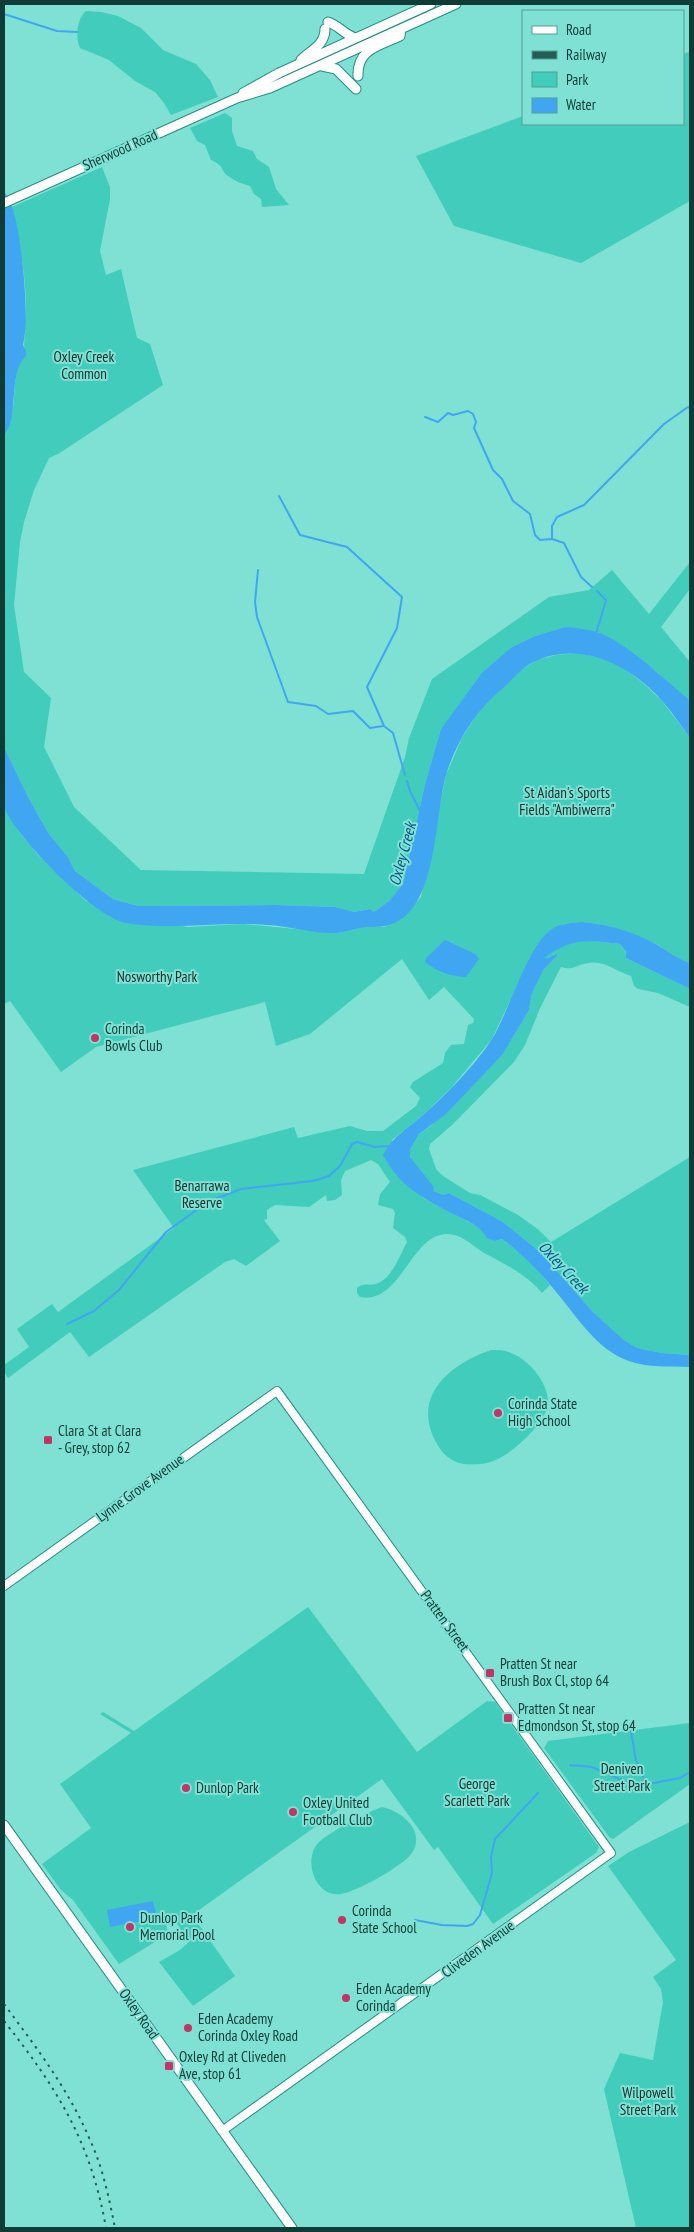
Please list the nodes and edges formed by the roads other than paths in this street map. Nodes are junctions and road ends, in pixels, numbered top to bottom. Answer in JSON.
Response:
{"nodes":[{"id":1,"x":431,"y":4,"type":"edge"},
{"id":2,"x":456,"y":4,"type":"edge"},
{"id":3,"x":401,"y":29,"type":"junction"},
{"id":4,"x":355,"y":38,"type":"junction"},
{"id":5,"x":298,"y":64,"type":"junction"},
{"id":6,"x":320,"y":66,"type":"junction"},
{"id":7,"x":358,"y":76,"type":"dead end"},
{"id":8,"x":356,"y":89,"type":"dead end"},
{"id":9,"x":237,"y":98,"type":"junction"},
{"id":10,"x":4,"y":203,"type":"edge"},
{"id":11,"x":277,"y":1391,"type":"joint"},
{"id":12,"x":4,"y":1586,"type":"edge"},
{"id":13,"x":4,"y":1825,"type":"edge"},
{"id":14,"x":611,"y":1853,"type":"joint"},
{"id":15,"x":222,"y":2131,"type":"junction"},
{"id":16,"x":292,"y":2228,"type":"edge"}],
"edges":[{"from":1,"to":4,"type":"main road","name":"Sherwood Road"},
{"from":2,"to":3,"type":"main road","name":"Sherwood Road"},
{"from":3,"to":6,"type":"main road","name":"Sherwood Road"},
{"from":3,"to":7,"type":"main road"},
{"from":4,"to":5,"type":"main road","name":"Sherwood Road"},
{"from":4,"to":5,"type":"main road"},
{"from":5,"to":9,"type":"main road","name":"Sherwood Road"},
{"from":6,"to":8,"type":"main road"},
{"from":6,"to":9,"type":"main road","name":"Sherwood Road"},
{"from":9,"to":10,"type":"main road","name":"Sherwood Road"},
{"from":11,"to":12,"type":"street","name":"Lynne Grove Avenue"},
{"from":11,"to":14,"type":"street","name":"Pratten Street"},
{"from":13,"to":15,"type":"main road","name":"Oxley Road"},
{"from":14,"to":15,"type":"street","name":"Cliveden Avenue"},
{"from":15,"to":16,"type":"main road","name":"Oxley Road"}]}
